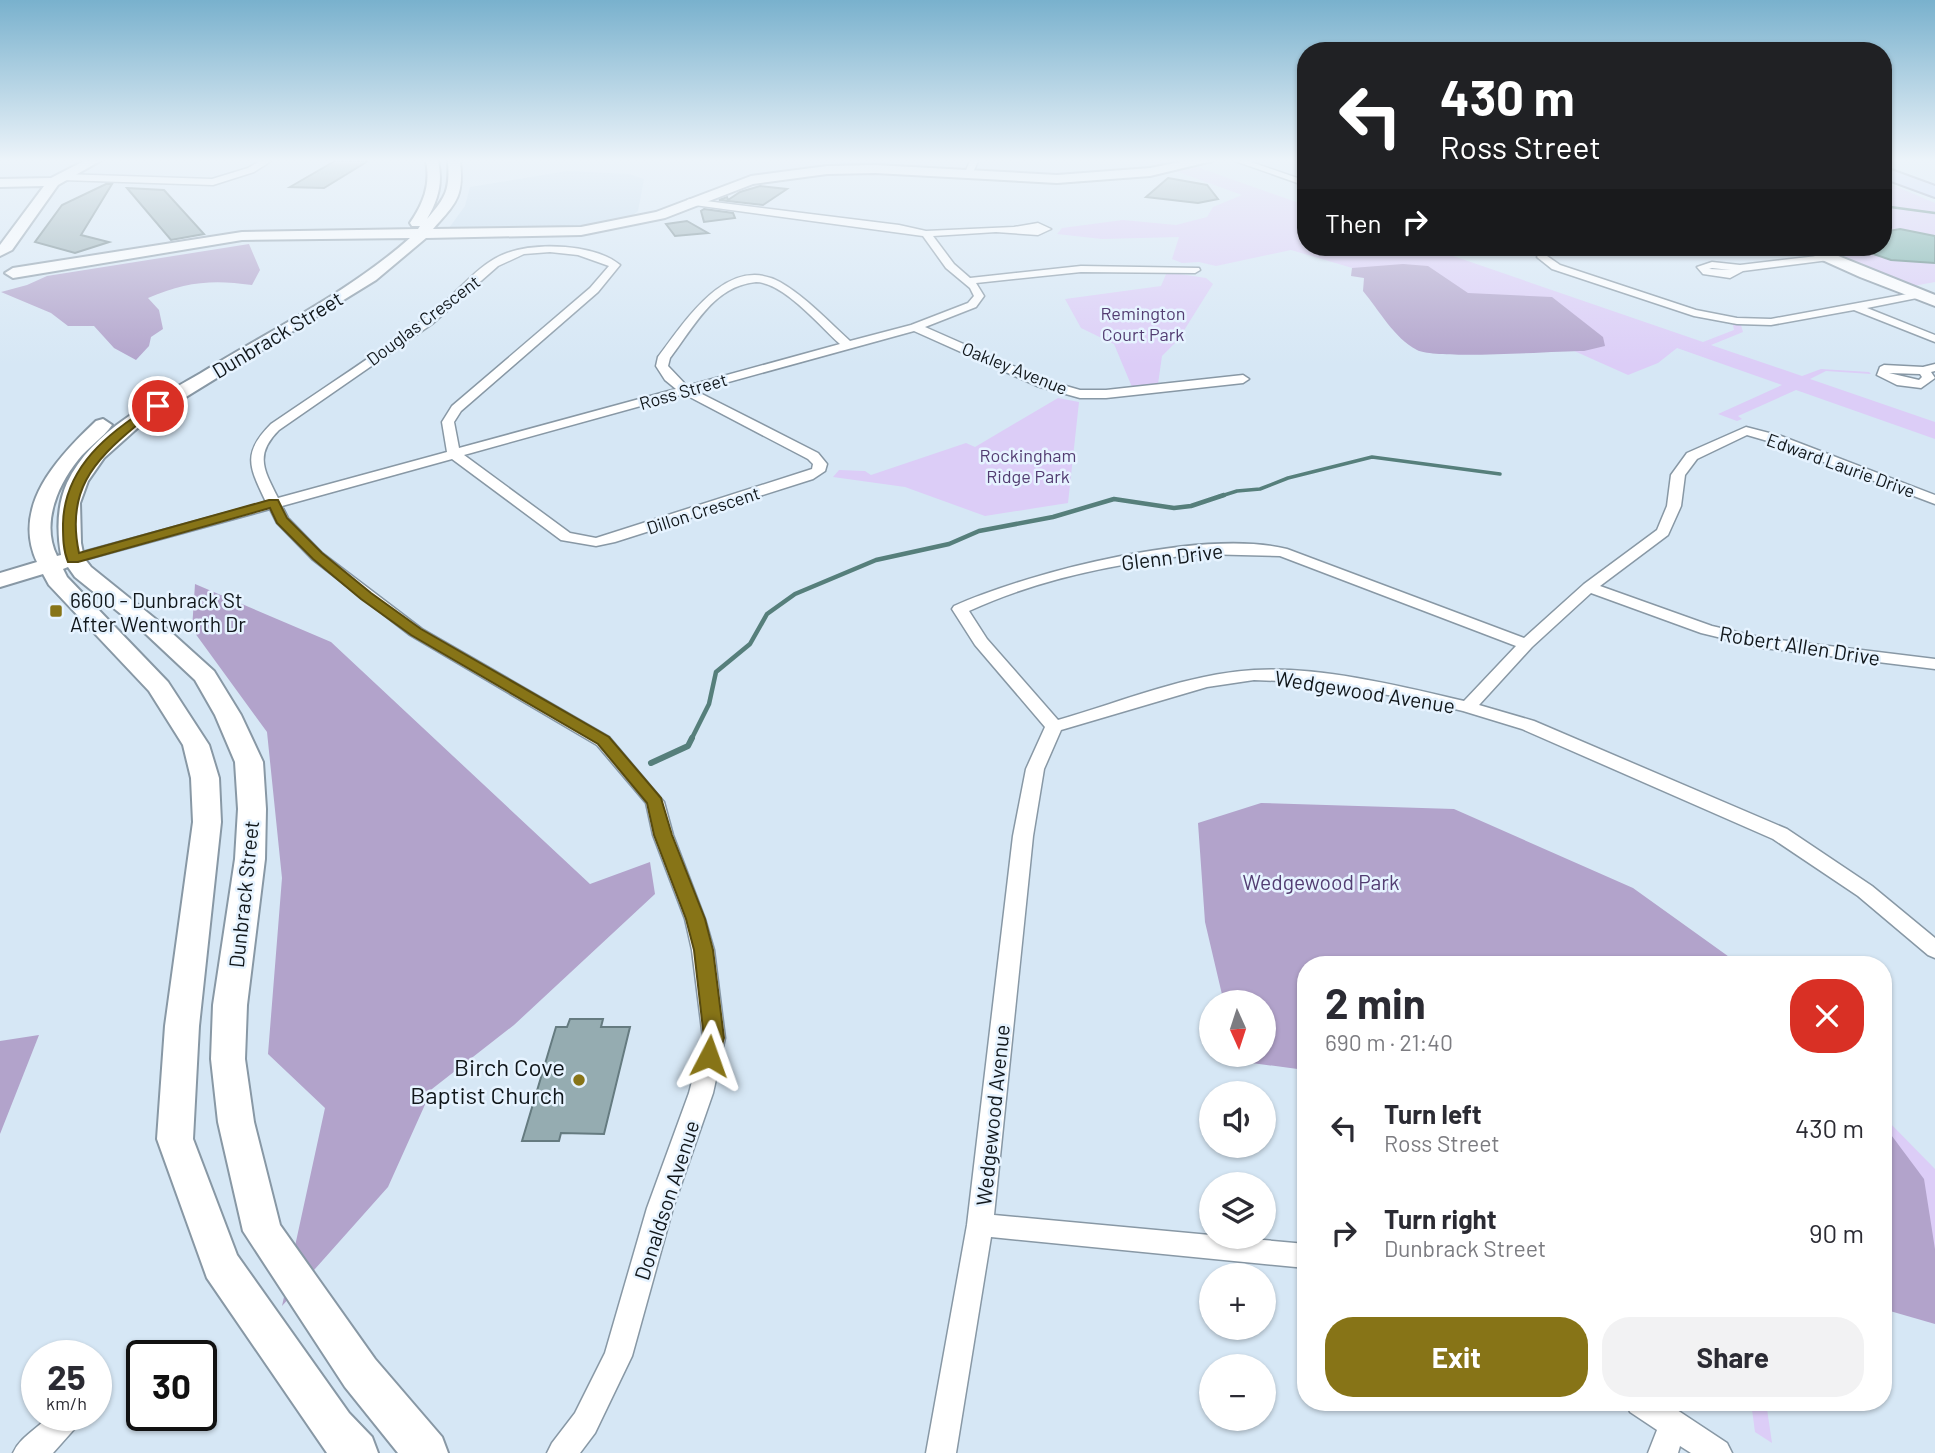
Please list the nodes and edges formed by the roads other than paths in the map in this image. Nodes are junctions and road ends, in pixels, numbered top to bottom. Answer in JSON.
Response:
{"nodes":[{"id":1,"x":27,"y":229,"type":"edge"},
{"id":2,"x":417,"y":229,"type":"edge"},
{"id":3,"x":421,"y":229,"type":"edge"},
{"id":4,"x":592,"y":229,"type":"edge"},
{"id":5,"x":888,"y":229,"type":"edge"},
{"id":6,"x":1018,"y":229,"type":"dead end"},
{"id":7,"x":926,"y":234,"type":"junction"},
{"id":8,"x":414,"y":235,"type":"junction"},
{"id":9,"x":1543,"y":256,"type":"edge"},
{"id":10,"x":1822,"y":256,"type":"edge"},
{"id":11,"x":1826,"y":258,"type":"junction"},
{"id":12,"x":7,"y":262,"type":"edge"},
{"id":13,"x":1740,"y":268,"type":"dead end"},
{"id":14,"x":1195,"y":270,"type":"dead end"},
{"id":15,"x":967,"y":281,"type":"junction"},
{"id":16,"x":1918,"y":295,"type":"junction"},
{"id":17,"x":1935,"y":301,"type":"edge"},
{"id":18,"x":1856,"y":307,"type":"junction"},
{"id":19,"x":915,"y":327,"type":"junction"},
{"id":20,"x":1935,"y":339,"type":"edge"},
{"id":21,"x":848,"y":345,"type":"junction"},
{"id":22,"x":1243,"y":379,"type":"dead end"},
{"id":23,"x":687,"y":391,"type":"junction"},
{"id":24,"x":454,"y":454,"type":"junction"},
{"id":25,"x":1935,"y":500,"type":"edge"},
{"id":26,"x":274,"y":503,"type":"junction"},
{"id":27,"x":61,"y":562,"type":"junction"},
{"id":28,"x":0,"y":580,"type":"edge"},
{"id":29,"x":1589,"y":587,"type":"junction"},
{"id":30,"x":1526,"y":644,"type":"junction"},
{"id":31,"x":1935,"y":664,"type":"edge"},
{"id":32,"x":1468,"y":707,"type":"junction"},
{"id":33,"x":1054,"y":727,"type":"junction"},
{"id":34,"x":1935,"y":950,"type":"edge"},
{"id":35,"x":979,"y":1225,"type":"junction"},
{"id":36,"x":1297,"y":1255,"type":"edge"},
{"id":37,"x":1652,"y":1411,"type":"edge"},
{"id":38,"x":1673,"y":1426,"type":"junction"},
{"id":39,"x":54,"y":1431,"type":"edge"},
{"id":40,"x":344,"y":1445,"type":"edge"},
{"id":41,"x":29,"y":1453,"type":"edge"},
{"id":42,"x":426,"y":1453,"type":"edge"},
{"id":43,"x":562,"y":1453,"type":"edge"},
{"id":44,"x":941,"y":1453,"type":"edge"},
{"id":45,"x":1663,"y":1453,"type":"edge"},
{"id":46,"x":1717,"y":1453,"type":"edge"}],
"edges":[{"from":1,"to":12,"type":"main road"},
{"from":2,"to":8,"type":"main road","name":"Dunbrack Street"},
{"from":3,"to":8,"type":"main road","name":"Dunbrack Street"},
{"from":4,"to":8,"type":"main road"},
{"from":5,"to":7,"type":"street"},
{"from":6,"to":7,"type":"street"},
{"from":7,"to":15,"type":"street"},
{"from":8,"to":12,"type":"main road"},
{"from":8,"to":27,"type":"main road","name":"Dunbrack Street"},
{"from":8,"to":27,"type":"main road","name":"Dunbrack Street"},
{"from":9,"to":18,"type":"street"},
{"from":10,"to":11,"type":"main road"},
{"from":11,"to":13,"type":"street"},
{"from":11,"to":16,"type":"main road"},
{"from":14,"to":15,"type":"street"},
{"from":15,"to":19,"type":"street","name":"Ross Street"},
{"from":16,"to":17,"type":"main road"},
{"from":16,"to":18,"type":"street"},
{"from":18,"to":20,"type":"street"},
{"from":19,"to":21,"type":"street","name":"Ross Street"},
{"from":19,"to":22,"type":"street","name":"Oakley Avenue"},
{"from":21,"to":23,"type":"street","name":"Ross Street"},
{"from":21,"to":23,"type":"street"},
{"from":23,"to":24,"type":"street","name":"Ross Street"},
{"from":23,"to":24,"type":"street","name":"Dillon Crescent"},
{"from":24,"to":26,"type":"street","name":"Ross Street"},
{"from":24,"to":26,"type":"street","name":"Douglas Crescent"},
{"from":25,"to":29,"type":"street","name":"Edward Laurie Drive"},
{"from":26,"to":27,"type":"street","name":"Ross Street"},
{"from":26,"to":43,"type":"street","name":"Donaldson Avenue"},
{"from":27,"to":28,"type":"main road"},
{"from":27,"to":40,"type":"main road","name":"Dunbrack Street"},
{"from":27,"to":42,"type":"main road","name":"Dunbrack Street"},
{"from":29,"to":30,"type":"street"},
{"from":29,"to":31,"type":"street","name":"Robert Allen Drive"},
{"from":30,"to":32,"type":"street"},
{"from":30,"to":33,"type":"street","name":"Glenn Drive"},
{"from":32,"to":33,"type":"street","name":"Wedgewood Avenue"},
{"from":32,"to":34,"type":"street","name":"Wedgewood Avenue"},
{"from":33,"to":35,"type":"street","name":"Wedgewood Avenue"},
{"from":35,"to":36,"type":"street"},
{"from":35,"to":44,"type":"street","name":"Wedgewood Avenue"},
{"from":37,"to":38,"type":"street"},
{"from":38,"to":45,"type":"street"},
{"from":38,"to":46,"type":"street"},
{"from":39,"to":41,"type":"street"}]}
